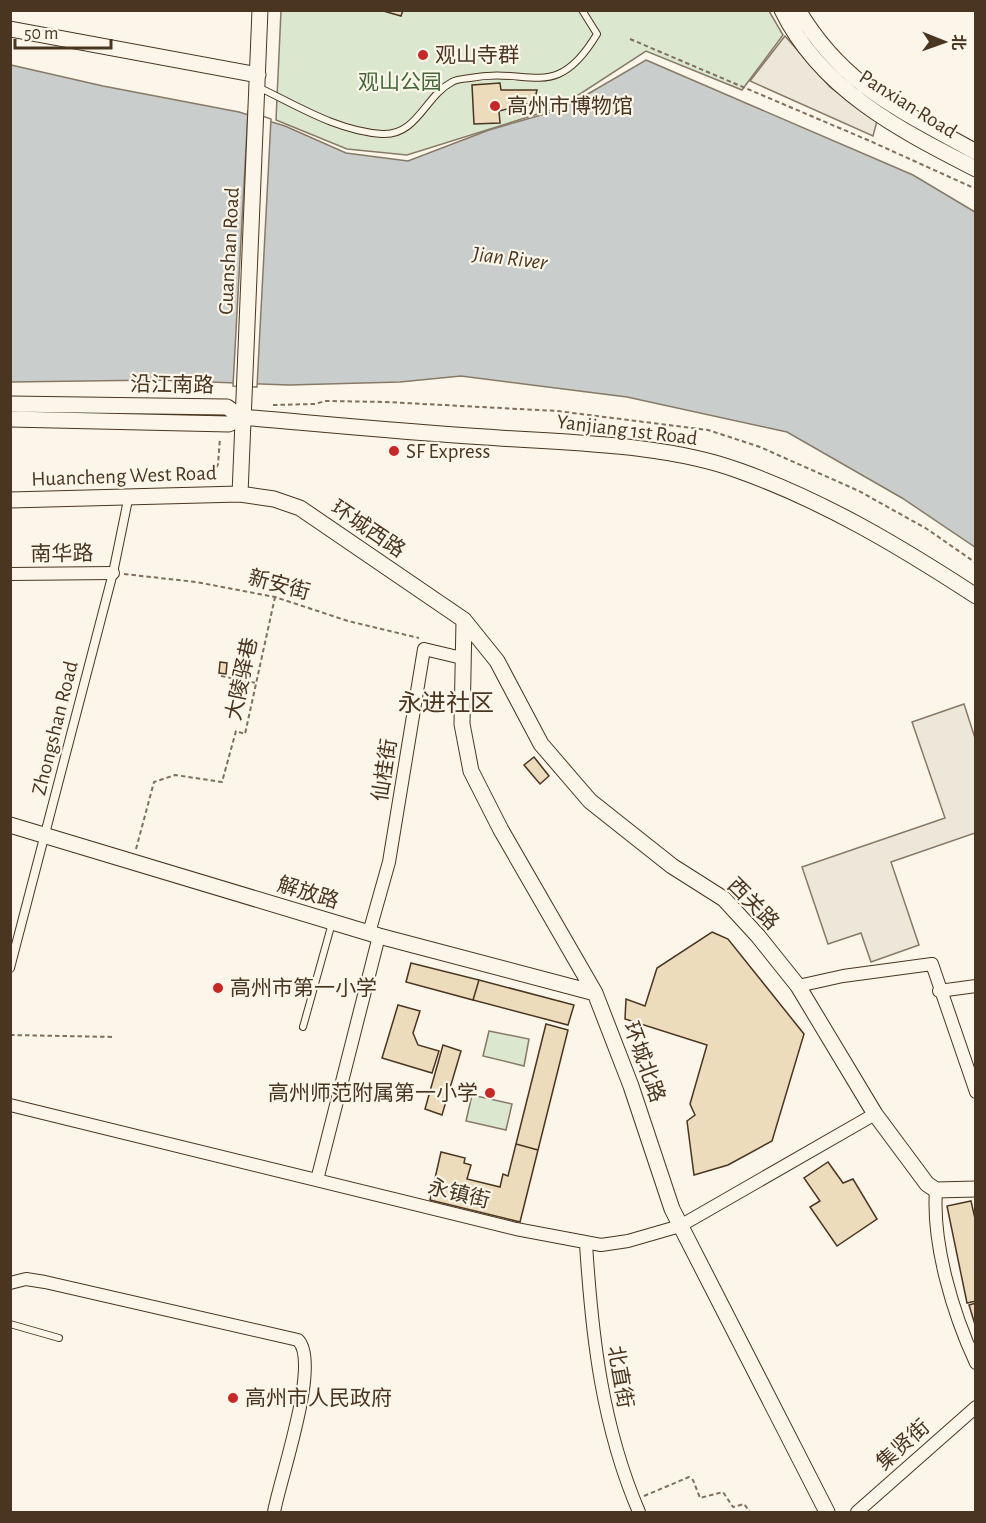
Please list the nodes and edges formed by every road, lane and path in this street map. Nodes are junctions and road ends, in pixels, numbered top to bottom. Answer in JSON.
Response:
{"nodes":[{"id":1,"x":260,"y":10,"type":"edge"},
{"id":2,"x":582,"y":10,"type":"edge"},
{"id":3,"x":782,"y":10,"type":"edge"},
{"id":4,"x":798,"y":10,"type":"edge"},
{"id":5,"x":10,"y":29,"type":"edge"},
{"id":6,"x":630,"y":39,"type":"dead end"},
{"id":7,"x":258,"y":87,"type":"junction"},
{"id":8,"x":975,"y":152,"type":"edge"},
{"id":9,"x":975,"y":169,"type":"edge"},
{"id":10,"x":975,"y":189,"type":"edge"},
{"id":11,"x":10,"y":404,"type":"edge"},
{"id":12,"x":242,"y":417,"type":"junction"},
{"id":13,"x":10,"y":419,"type":"edge"},
{"id":14,"x":219,"y":434,"type":"dead end"},
{"id":15,"x":205,"y":494,"type":"junction"},
{"id":16,"x":240,"y":494,"type":"junction"},
{"id":17,"x":129,"y":495,"type":"junction"},
{"id":18,"x":10,"y":500,"type":"edge"},
{"id":19,"x":113,"y":573,"type":"junction"},
{"id":20,"x":10,"y":574,"type":"edge"},
{"id":21,"x":975,"y":596,"type":"edge"},
{"id":22,"x":275,"y":597,"type":"junction"},
{"id":23,"x":464,"y":620,"type":"junction"},
{"id":24,"x":424,"y":650,"type":"junction"},
{"id":25,"x":462,"y":658,"type":"junction"},
{"id":26,"x":222,"y":676,"type":"dead end"},
{"id":27,"x":256,"y":683,"type":"junction"},
{"id":28,"x":10,"y":825,"type":"edge"},
{"id":29,"x":46,"y":834,"type":"junction"},
{"id":30,"x":133,"y":861,"type":"junction"},
{"id":31,"x":333,"y":922,"type":"junction"},
{"id":32,"x":374,"y":935,"type":"junction"},
{"id":33,"x":10,"y":968,"type":"edge"},
{"id":34,"x":798,"y":986,"type":"junction"},
{"id":35,"x":975,"y":986,"type":"edge"},
{"id":36,"x":939,"y":991,"type":"junction"},
{"id":37,"x":595,"y":993,"type":"junction"},
{"id":38,"x":303,"y":1027,"type":"dead end"},
{"id":39,"x":10,"y":1035,"type":"edge"},
{"id":40,"x":115,"y":1037,"type":"dead end"},
{"id":41,"x":975,"y":1092,"type":"edge"},
{"id":42,"x":10,"y":1106,"type":"edge"},
{"id":43,"x":876,"y":1114,"type":"junction"},
{"id":44,"x":317,"y":1180,"type":"junction"},
{"id":45,"x":936,"y":1190,"type":"junction"},
{"id":46,"x":975,"y":1190,"type":"edge"},
{"id":47,"x":681,"y":1226,"type":"junction"},
{"id":48,"x":586,"y":1244,"type":"junction"},
{"id":49,"x":10,"y":1283,"type":"edge"},
{"id":50,"x":10,"y":1324,"type":"edge"},
{"id":51,"x":59,"y":1338,"type":"dead end"},
{"id":52,"x":975,"y":1363,"type":"edge"},
{"id":53,"x":975,"y":1407,"type":"edge"},
{"id":54,"x":637,"y":1507,"type":"edge"},
{"id":55,"x":274,"y":1512,"type":"edge"},
{"id":56,"x":750,"y":1512,"type":"edge"},
{"id":57,"x":827,"y":1512,"type":"edge"},
{"id":58,"x":857,"y":1512,"type":"edge"}],
"edges":[{"from":1,"to":7,"type":"street","name":"Guanshan Road"},
{"from":2,"to":7,"type":"lane"},
{"from":3,"to":9,"type":"street","name":"Panxian Road"},
{"from":4,"to":8,"type":"street","name":"Panxian Road"},
{"from":5,"to":7,"type":"street"},
{"from":6,"to":10,"type":"path"},
{"from":7,"to":12,"type":"street","name":"Guanshan Road"},
{"from":11,"to":12,"type":"street","name":"沿江南路"},
{"from":12,"to":13,"type":"street","name":"沿江南路"},
{"from":12,"to":16,"type":"street","name":"Guanshan Road"},
{"from":12,"to":21,"type":"street","name":"Yanjiang 1st Road"},
{"from":14,"to":15,"type":"path"},
{"from":15,"to":16,"type":"street","name":"Huancheng West Road"},
{"from":15,"to":17,"type":"street","name":"Huancheng West Road"},
{"from":16,"to":23,"type":"street","name":"环城西路"},
{"from":17,"to":18,"type":"street","name":"Huancheng West Road"},
{"from":17,"to":19,"type":"street","name":"Zhongshan Road"},
{"from":19,"to":20,"type":"street","name":"南华路"},
{"from":19,"to":22,"type":"path","name":"新安街"},
{"from":19,"to":29,"type":"street","name":"Zhongshan Road"},
{"from":22,"to":24,"type":"path","name":"新安街"},
{"from":22,"to":27,"type":"path","name":"大陵驿巷"},
{"from":23,"to":25,"type":"street","name":"环城北路"},
{"from":23,"to":34,"type":"street","name":"西关路"},
{"from":24,"to":25,"type":"street"},
{"from":24,"to":32,"type":"street","name":"仙桂街"},
{"from":25,"to":37,"type":"street","name":"环城北路"},
{"from":26,"to":27,"type":"path"},
{"from":27,"to":30,"type":"path","name":"大陵驿巷"},
{"from":28,"to":29,"type":"street","name":"解放路"},
{"from":29,"to":30,"type":"street","name":"解放路"},
{"from":29,"to":33,"type":"street","name":"Zhongshan Road"},
{"from":30,"to":31,"type":"street","name":"解放路"},
{"from":31,"to":32,"type":"street","name":"解放路"},
{"from":31,"to":38,"type":"lane"},
{"from":32,"to":37,"type":"street","name":"解放路"},
{"from":32,"to":44,"type":"street","name":"仙桂街"},
{"from":34,"to":36,"type":"street"},
{"from":34,"to":43,"type":"street","name":"西关路"},
{"from":35,"to":36,"type":"street"},
{"from":36,"to":41,"type":"street"},
{"from":37,"to":47,"type":"street","name":"环城北路"},
{"from":39,"to":40,"type":"path"},
{"from":42,"to":44,"type":"street","name":"永镇街"},
{"from":43,"to":45,"type":"street","name":"西关路"},
{"from":43,"to":47,"type":"street","name":"永镇街"},
{"from":44,"to":48,"type":"street","name":"永镇街"},
{"from":45,"to":46,"type":"street"},
{"from":45,"to":52,"type":"street"},
{"from":47,"to":48,"type":"street","name":"永镇街"},
{"from":47,"to":57,"type":"street","name":"环城北路"},
{"from":48,"to":54,"type":"street","name":"北直街"},
{"from":49,"to":55,"type":"street"},
{"from":50,"to":51,"type":"lane"},
{"from":53,"to":58,"type":"street","name":"集贤街"},
{"from":54,"to":56,"type":"path"}]}
